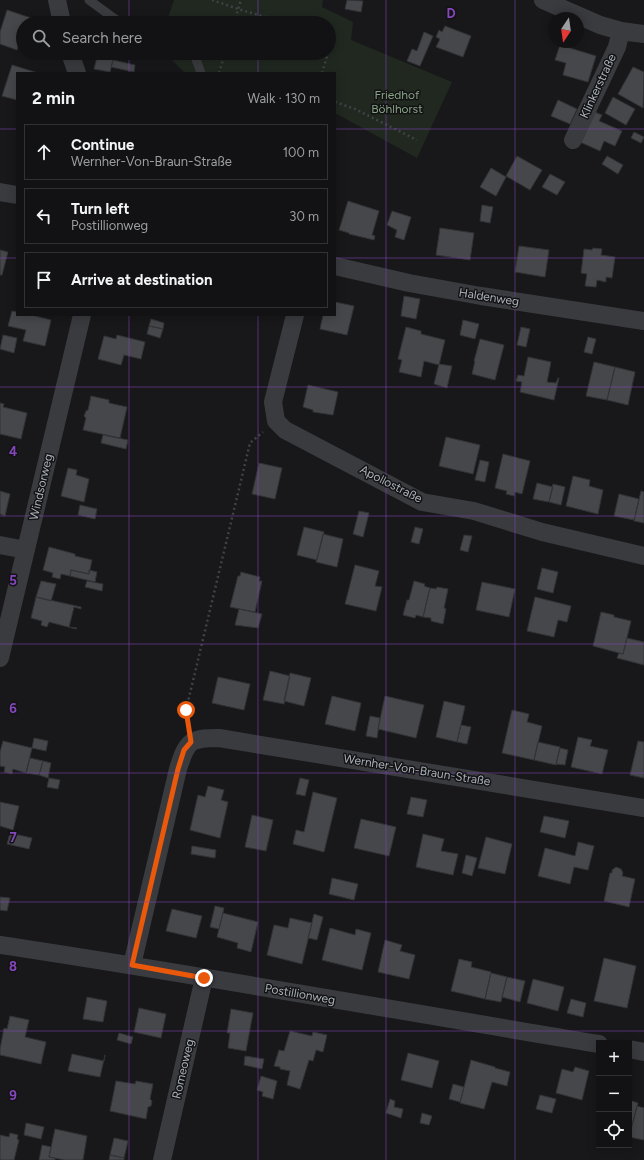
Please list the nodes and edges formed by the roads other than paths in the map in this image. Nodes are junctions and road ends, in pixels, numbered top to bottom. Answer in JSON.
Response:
{"nodes":[{"id":1,"x":57,"y":0,"type":"edge"},
{"id":2,"x":89,"y":0,"type":"edge"},
{"id":3,"x":543,"y":0,"type":"edge"},
{"id":4,"x":60,"y":16,"type":"edge"},
{"id":5,"x":111,"y":16,"type":"edge"},
{"id":6,"x":621,"y":31,"type":"junction"},
{"id":7,"x":644,"y":34,"type":"edge"},
{"id":8,"x":72,"y":60,"type":"edge"},
{"id":9,"x":196,"y":60,"type":"edge"},
{"id":10,"x":77,"y":72,"type":"edge"},
{"id":11,"x":201,"y":72,"type":"edge"},
{"id":12,"x":573,"y":140,"type":"dead end"},
{"id":13,"x":0,"y":192,"type":"edge"},
{"id":14,"x":16,"y":195,"type":"edge"},
{"id":15,"x":336,"y":266,"type":"edge"},
{"id":16,"x":82,"y":316,"type":"edge"},
{"id":17,"x":295,"y":316,"type":"edge"},
{"id":18,"x":644,"y":321,"type":"edge"},
{"id":19,"x":0,"y":545,"type":"edge"},
{"id":20,"x":26,"y":550,"type":"junction"},
{"id":21,"x":644,"y":556,"type":"edge"},
{"id":22,"x":0,"y":658,"type":"edge"},
{"id":23,"x":644,"y":808,"type":"edge"},
{"id":24,"x":0,"y":945,"type":"edge"},
{"id":25,"x":132,"y":965,"type":"junction"},
{"id":26,"x":204,"y":978,"type":"junction"},
{"id":27,"x":596,"y":1043,"type":"edge"},
{"id":28,"x":632,"y":1050,"type":"edge"},
{"id":29,"x":644,"y":1052,"type":"edge"},
{"id":30,"x":162,"y":1160,"type":"edge"}],
"edges":[{"from":1,"to":4,"type":"street"},
{"from":2,"to":5,"type":"lane"},
{"from":3,"to":6,"type":"street"},
{"from":6,"to":7,"type":"street"},
{"from":6,"to":12,"type":"street","name":"Klinkerstraße"},
{"from":8,"to":10,"type":"street"},
{"from":9,"to":11,"type":"lane"},
{"from":13,"to":14,"type":"street"},
{"from":15,"to":18,"type":"street","name":"Haldenweg"},
{"from":16,"to":20,"type":"street","name":"Windsorweg"},
{"from":17,"to":21,"type":"street","name":"Apollostraße"},
{"from":19,"to":20,"type":"street"},
{"from":20,"to":22,"type":"street","name":"Windsorweg"},
{"from":23,"to":25,"type":"street","name":"Wernher-Von-Braun-Straße"},
{"from":24,"to":25,"type":"street","name":"Postillionweg"},
{"from":25,"to":26,"type":"street","name":"Postillionweg"},
{"from":26,"to":27,"type":"street","name":"Postillionweg"},
{"from":26,"to":30,"type":"street","name":"Romeoweg"},
{"from":28,"to":29,"type":"street"}]}
